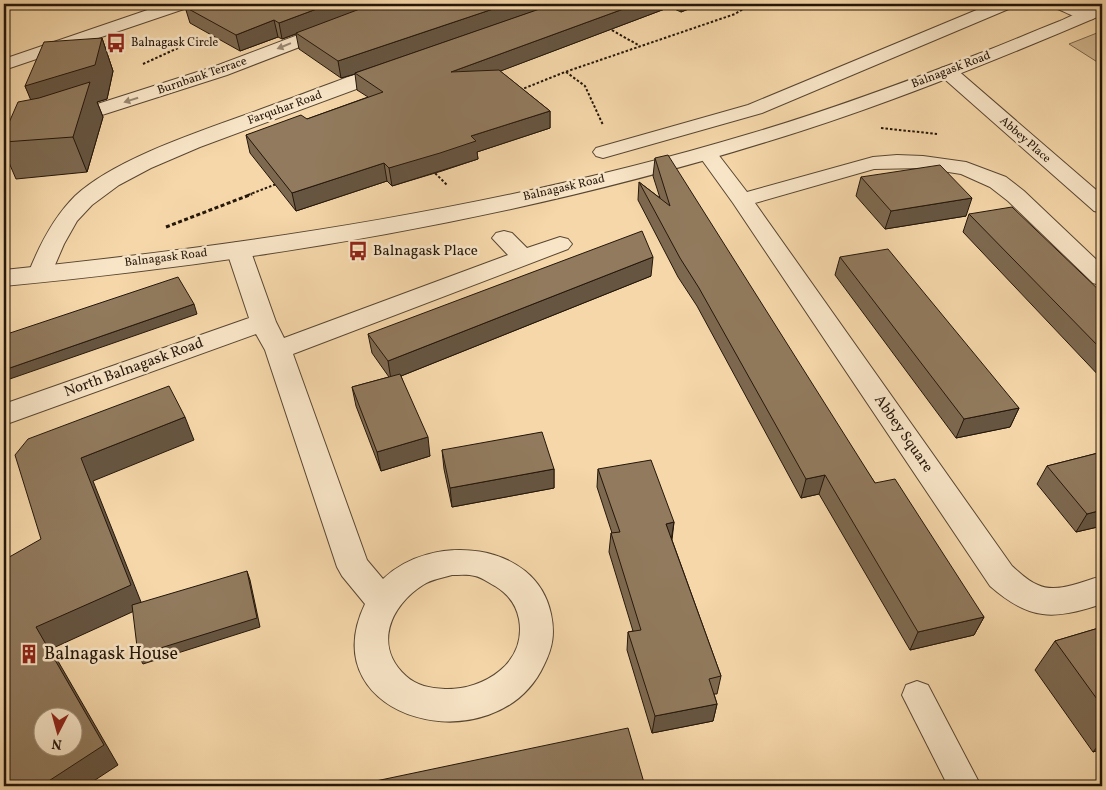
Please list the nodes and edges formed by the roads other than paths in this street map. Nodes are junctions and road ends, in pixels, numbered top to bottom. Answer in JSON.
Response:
{"nodes":[{"id":1,"x":181,"y":4,"type":"edge"},
{"id":2,"x":395,"y":4,"type":"edge"},
{"id":3,"x":1005,"y":4,"type":"edge"},
{"id":4,"x":1061,"y":4,"type":"edge"},
{"id":5,"x":1095,"y":12,"type":"edge"},
{"id":6,"x":4,"y":64,"type":"edge"},
{"id":7,"x":405,"y":64,"type":"edge"},
{"id":8,"x":948,"y":72,"type":"junction"},
{"id":9,"x":4,"y":135,"type":"edge"},
{"id":10,"x":603,"y":152,"type":"road end"},
{"id":11,"x":707,"y":153,"type":"junction"},
{"id":12,"x":742,"y":200,"type":"junction"},
{"id":13,"x":1102,"y":206,"type":"edge"},
{"id":14,"x":504,"y":238,"type":"dead end"},
{"id":15,"x":560,"y":244,"type":"dead end"},
{"id":16,"x":238,"y":249,"type":"junction"},
{"id":17,"x":524,"y":258,"type":"junction"},
{"id":18,"x":40,"y":274,"type":"junction"},
{"id":19,"x":4,"y":278,"type":"edge"},
{"id":20,"x":1102,"y":278,"type":"edge"},
{"id":21,"x":263,"y":322,"type":"junction"},
{"id":22,"x":278,"y":350,"type":"junction"},
{"id":23,"x":4,"y":415,"type":"edge"},
{"id":24,"x":1102,"y":590,"type":"edge"},
{"id":25,"x":383,"y":601,"type":"junction"},
{"id":26,"x":916,"y":695,"type":"dead end"},
{"id":27,"x":965,"y":786,"type":"edge"}],
"edges":[{"from":1,"to":6,"type":"street"},
{"from":2,"to":9,"type":"street","name":"Burnbank Terrace","one_way":true},
{"from":3,"to":10,"type":"street"},
{"from":4,"to":5,"type":"street"},
{"from":5,"to":8,"type":"street","name":"Balnagask Road"},
{"from":7,"to":18,"type":"street","name":"Farquhar Road"},
{"from":8,"to":11,"type":"street","name":"Balnagask Road"},
{"from":8,"to":13,"type":"street","name":"Abbey Place"},
{"from":11,"to":12,"type":"street","name":"Abbey Square"},
{"from":11,"to":16,"type":"street","name":"Balnagask Road"},
{"from":12,"to":20,"type":"street"},
{"from":12,"to":24,"type":"street","name":"Abbey Square"},
{"from":14,"to":17,"type":"street"},
{"from":15,"to":17,"type":"street"},
{"from":16,"to":18,"type":"street","name":"Balnagask Road"},
{"from":16,"to":21,"type":"street"},
{"from":17,"to":22,"type":"street"},
{"from":18,"to":19,"type":"street","name":"Balnagask Road"},
{"from":21,"to":22,"type":"street"},
{"from":21,"to":23,"type":"street","name":"North Balnagask Road"},
{"from":22,"to":25,"type":"street"},
{"from":25,"to":25,"type":"street"},
{"from":26,"to":27,"type":"lane"}]}
